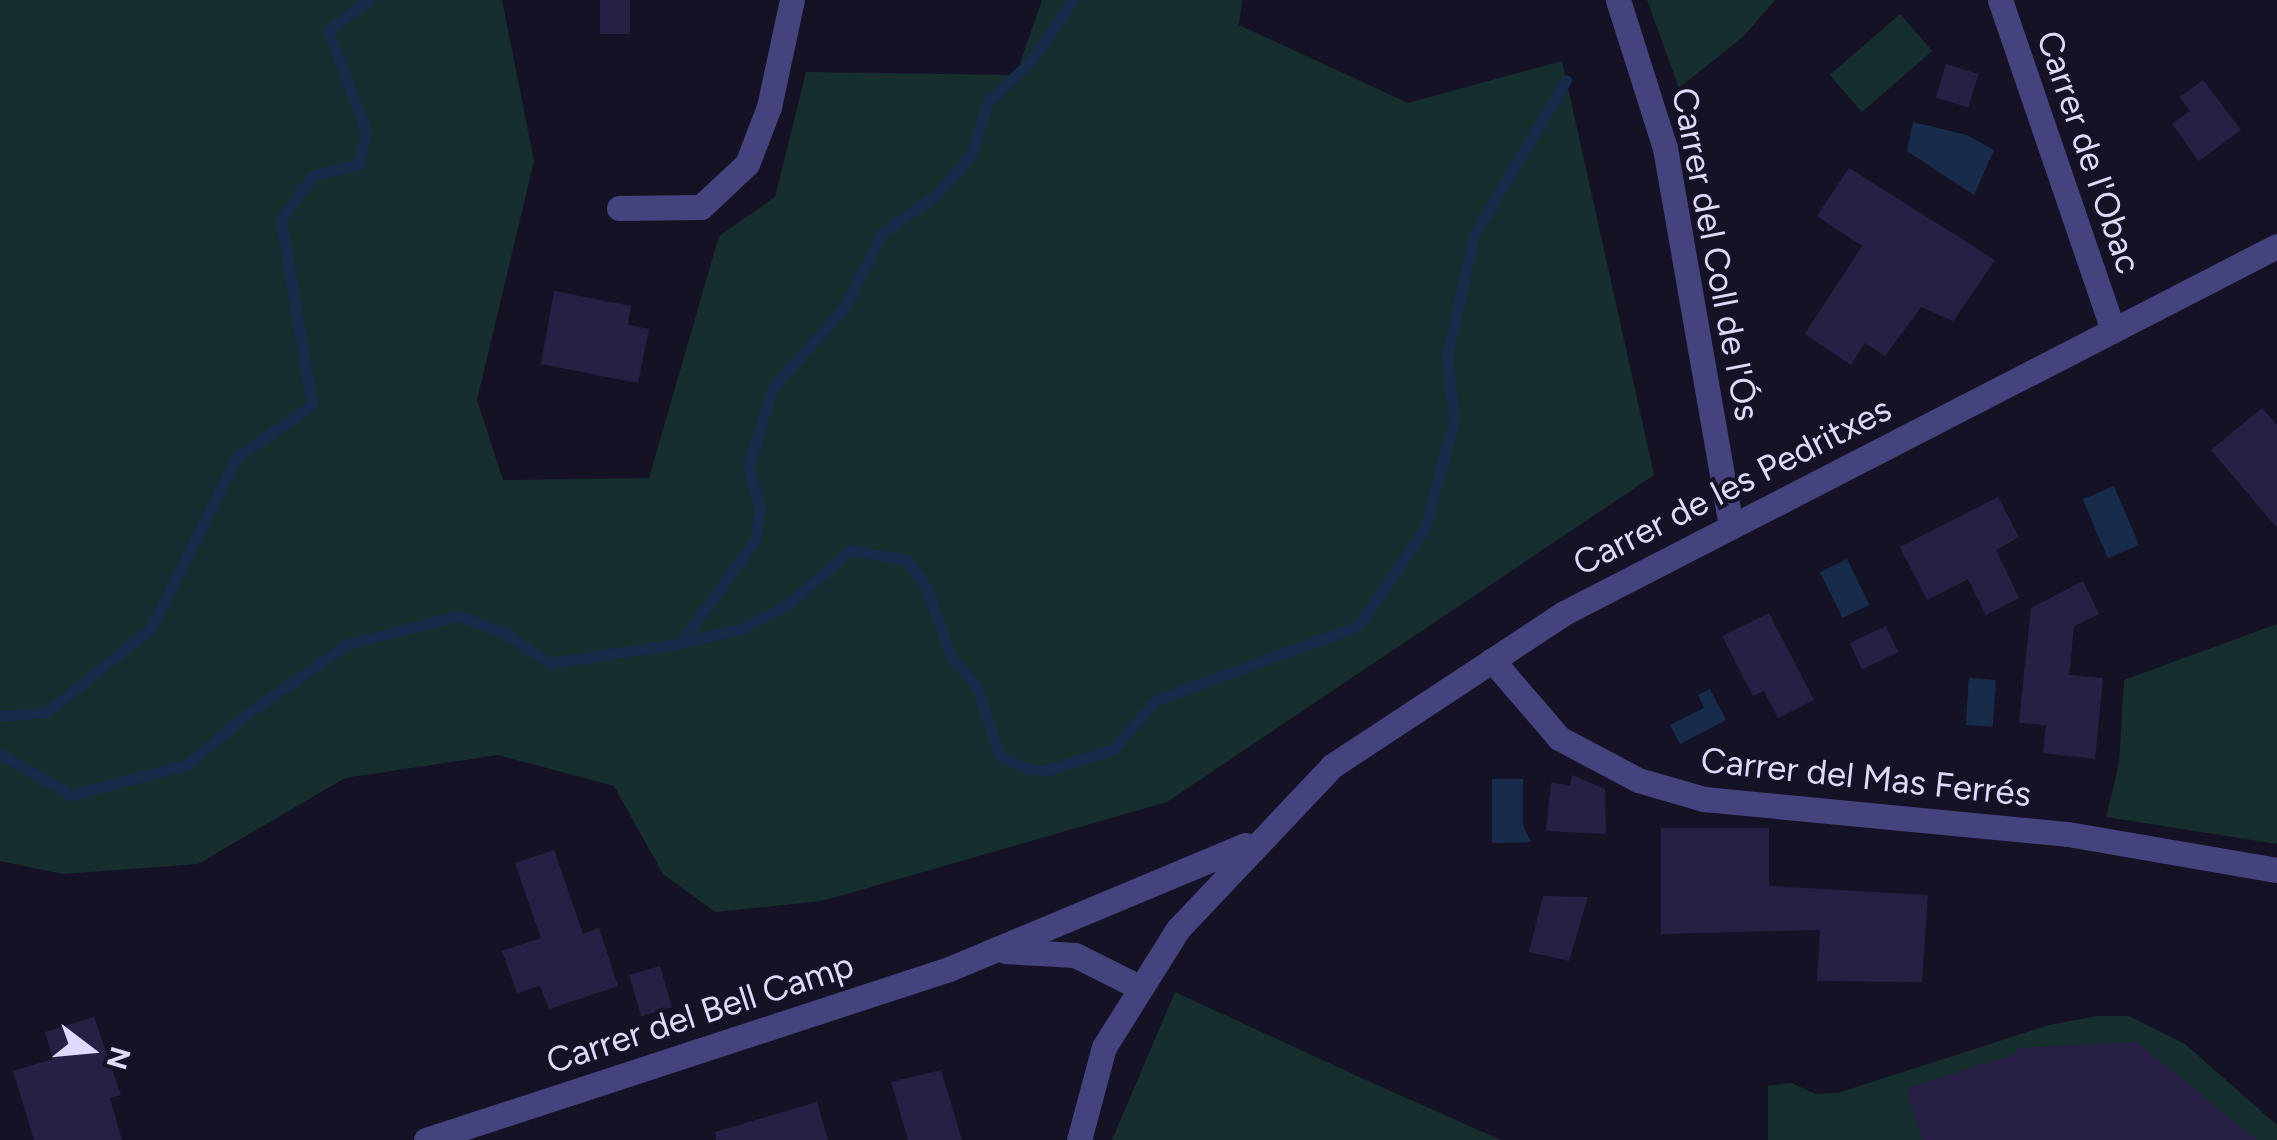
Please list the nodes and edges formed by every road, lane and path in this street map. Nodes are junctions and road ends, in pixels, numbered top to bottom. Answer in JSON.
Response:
{"nodes":[{"id":1,"x":792,"y":0,"type":"edge"},
{"id":2,"x":1618,"y":0,"type":"edge"},
{"id":3,"x":2000,"y":0,"type":"edge"},
{"id":4,"x":619,"y":208,"type":"dead end"},
{"id":5,"x":2277,"y":246,"type":"edge"},
{"id":6,"x":2112,"y":327,"type":"junction"},
{"id":7,"x":1731,"y":525,"type":"junction"},
{"id":8,"x":1492,"y":660,"type":"junction"},
{"id":9,"x":1254,"y":841,"type":"junction"},
{"id":10,"x":2277,"y":870,"type":"edge"},
{"id":11,"x":995,"y":951,"type":"junction"},
{"id":12,"x":1139,"y":986,"type":"junction"},
{"id":13,"x":426,"y":1140,"type":"edge"},
{"id":14,"x":1079,"y":1140,"type":"edge"}],
"edges":[{"from":1,"to":4,"type":"street"},
{"from":2,"to":7,"type":"street","name":"Carrer del Coll de l'Ós"},
{"from":3,"to":6,"type":"street","name":"Carrer de l'Obac"},
{"from":5,"to":6,"type":"street","name":"Carrer de les Pedritxes"},
{"from":6,"to":7,"type":"street","name":"Carrer de les Pedritxes"},
{"from":7,"to":8,"type":"street","name":"Carrer de les Pedritxes"},
{"from":8,"to":9,"type":"street","name":"Carrer de les Pedritxes"},
{"from":8,"to":10,"type":"street","name":"Carrer del Mas Ferrés"},
{"from":9,"to":11,"type":"street","name":"Carrer de les Pedritxes"},
{"from":9,"to":12,"type":"street","name":"Carrer de les Pedritxes"},
{"from":11,"to":12,"type":"street"},
{"from":11,"to":13,"type":"street","name":"Carrer del Bell Camp"},
{"from":12,"to":14,"type":"street","name":"Carrer de les Pedritxes"}]}
